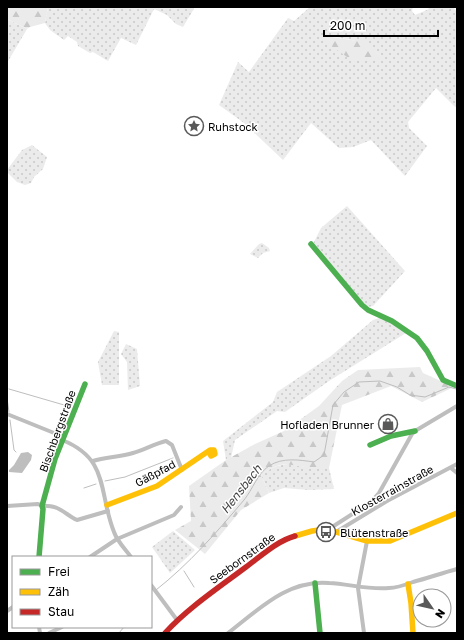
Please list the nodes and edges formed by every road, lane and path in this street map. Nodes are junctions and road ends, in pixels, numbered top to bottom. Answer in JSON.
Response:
{"nodes":[{"id":1,"x":311,"y":244,"type":"dead end"},
{"id":2,"x":85,"y":384,"type":"dead end"},
{"id":3,"x":457,"y":386,"type":"edge"},
{"id":4,"x":457,"y":406,"type":"edge"},
{"id":5,"x":7,"y":414,"type":"edge"},
{"id":6,"x":415,"y":431,"type":"junction"},
{"id":7,"x":63,"y":439,"type":"junction"},
{"id":8,"x":370,"y":445,"type":"dead end"},
{"id":9,"x":209,"y":452,"type":"dead end"},
{"id":10,"x":93,"y":461,"type":"junction"},
{"id":11,"x":457,"y":464,"type":"edge"},
{"id":12,"x":451,"y":468,"type":"junction"},
{"id":13,"x":182,"y":470,"type":"junction"},
{"id":14,"x":457,"y":473,"type":"edge"},
{"id":15,"x":107,"y":505,"type":"junction"},
{"id":16,"x":7,"y":506,"type":"edge"},
{"id":17,"x":42,"y":506,"type":"junction"},
{"id":18,"x":181,"y":507,"type":"dead end"},
{"id":19,"x":108,"y":511,"type":"junction"},
{"id":20,"x":457,"y":513,"type":"edge"},
{"id":21,"x":329,"y":529,"type":"junction"},
{"id":22,"x":336,"y":532,"type":"junction"},
{"id":23,"x":118,"y":539,"type":"junction"},
{"id":24,"x":367,"y":541,"type":"junction"},
{"id":25,"x":39,"y":556,"type":"edge"},
{"id":26,"x":92,"y":556,"type":"edge"},
{"id":27,"x":130,"y":556,"type":"edge"},
{"id":28,"x":457,"y":569,"type":"edge"},
{"id":29,"x":316,"y":582,"type":"junction"},
{"id":30,"x":408,"y":584,"type":"junction"},
{"id":31,"x":152,"y":586,"type":"edge"},
{"id":32,"x":358,"y":588,"type":"junction"},
{"id":33,"x":178,"y":620,"type":"junction"},
{"id":34,"x":60,"y":628,"type":"edge"},
{"id":35,"x":49,"y":633,"type":"edge"},
{"id":36,"x":165,"y":633,"type":"edge"},
{"id":37,"x":228,"y":633,"type":"edge"},
{"id":38,"x":320,"y":633,"type":"edge"},
{"id":39,"x":364,"y":633,"type":"edge"},
{"id":40,"x":413,"y":633,"type":"edge"}],
"edges":[{"from":1,"to":3,"type":"street"},
{"from":2,"to":7,"type":"street","name":"Bischbergstraße"},
{"from":4,"to":6,"type":"street"},
{"from":5,"to":7,"type":"street"},
{"from":6,"to":8,"type":"street"},
{"from":6,"to":21,"type":"street"},
{"from":7,"to":10,"type":"street"},
{"from":7,"to":17,"type":"street","name":"Bischbergstraße"},
{"from":9,"to":13,"type":"street","name":"Gäßpfad"},
{"from":10,"to":13,"type":"street"},
{"from":10,"to":15,"type":"street"},
{"from":11,"to":12,"type":"street","name":"Klosterrainstraße"},
{"from":12,"to":14,"type":"street"},
{"from":12,"to":22,"type":"street","name":"Klosterrainstraße"},
{"from":13,"to":15,"type":"street","name":"Gäßpfad"},
{"from":15,"to":19,"type":"street"},
{"from":16,"to":17,"type":"street"},
{"from":17,"to":19,"type":"street"},
{"from":17,"to":25,"type":"street","name":"Bischbergstraße"},
{"from":18,"to":23,"type":"street"},
{"from":19,"to":23,"type":"street"},
{"from":20,"to":24,"type":"street"},
{"from":21,"to":22,"type":"street"},
{"from":21,"to":33,"type":"street","name":"Seebornstraße"},
{"from":22,"to":24,"type":"street"},
{"from":23,"to":26,"type":"street"},
{"from":23,"to":27,"type":"street"},
{"from":24,"to":32,"type":"street"},
{"from":28,"to":30,"type":"street"},
{"from":29,"to":32,"type":"street"},
{"from":29,"to":37,"type":"street"},
{"from":29,"to":38,"type":"street"},
{"from":30,"to":32,"type":"street"},
{"from":30,"to":40,"type":"street"},
{"from":31,"to":33,"type":"street"},
{"from":32,"to":39,"type":"street"},
{"from":33,"to":36,"type":"street","name":"Seebornstraße"},
{"from":34,"to":35,"type":"street"}]}
